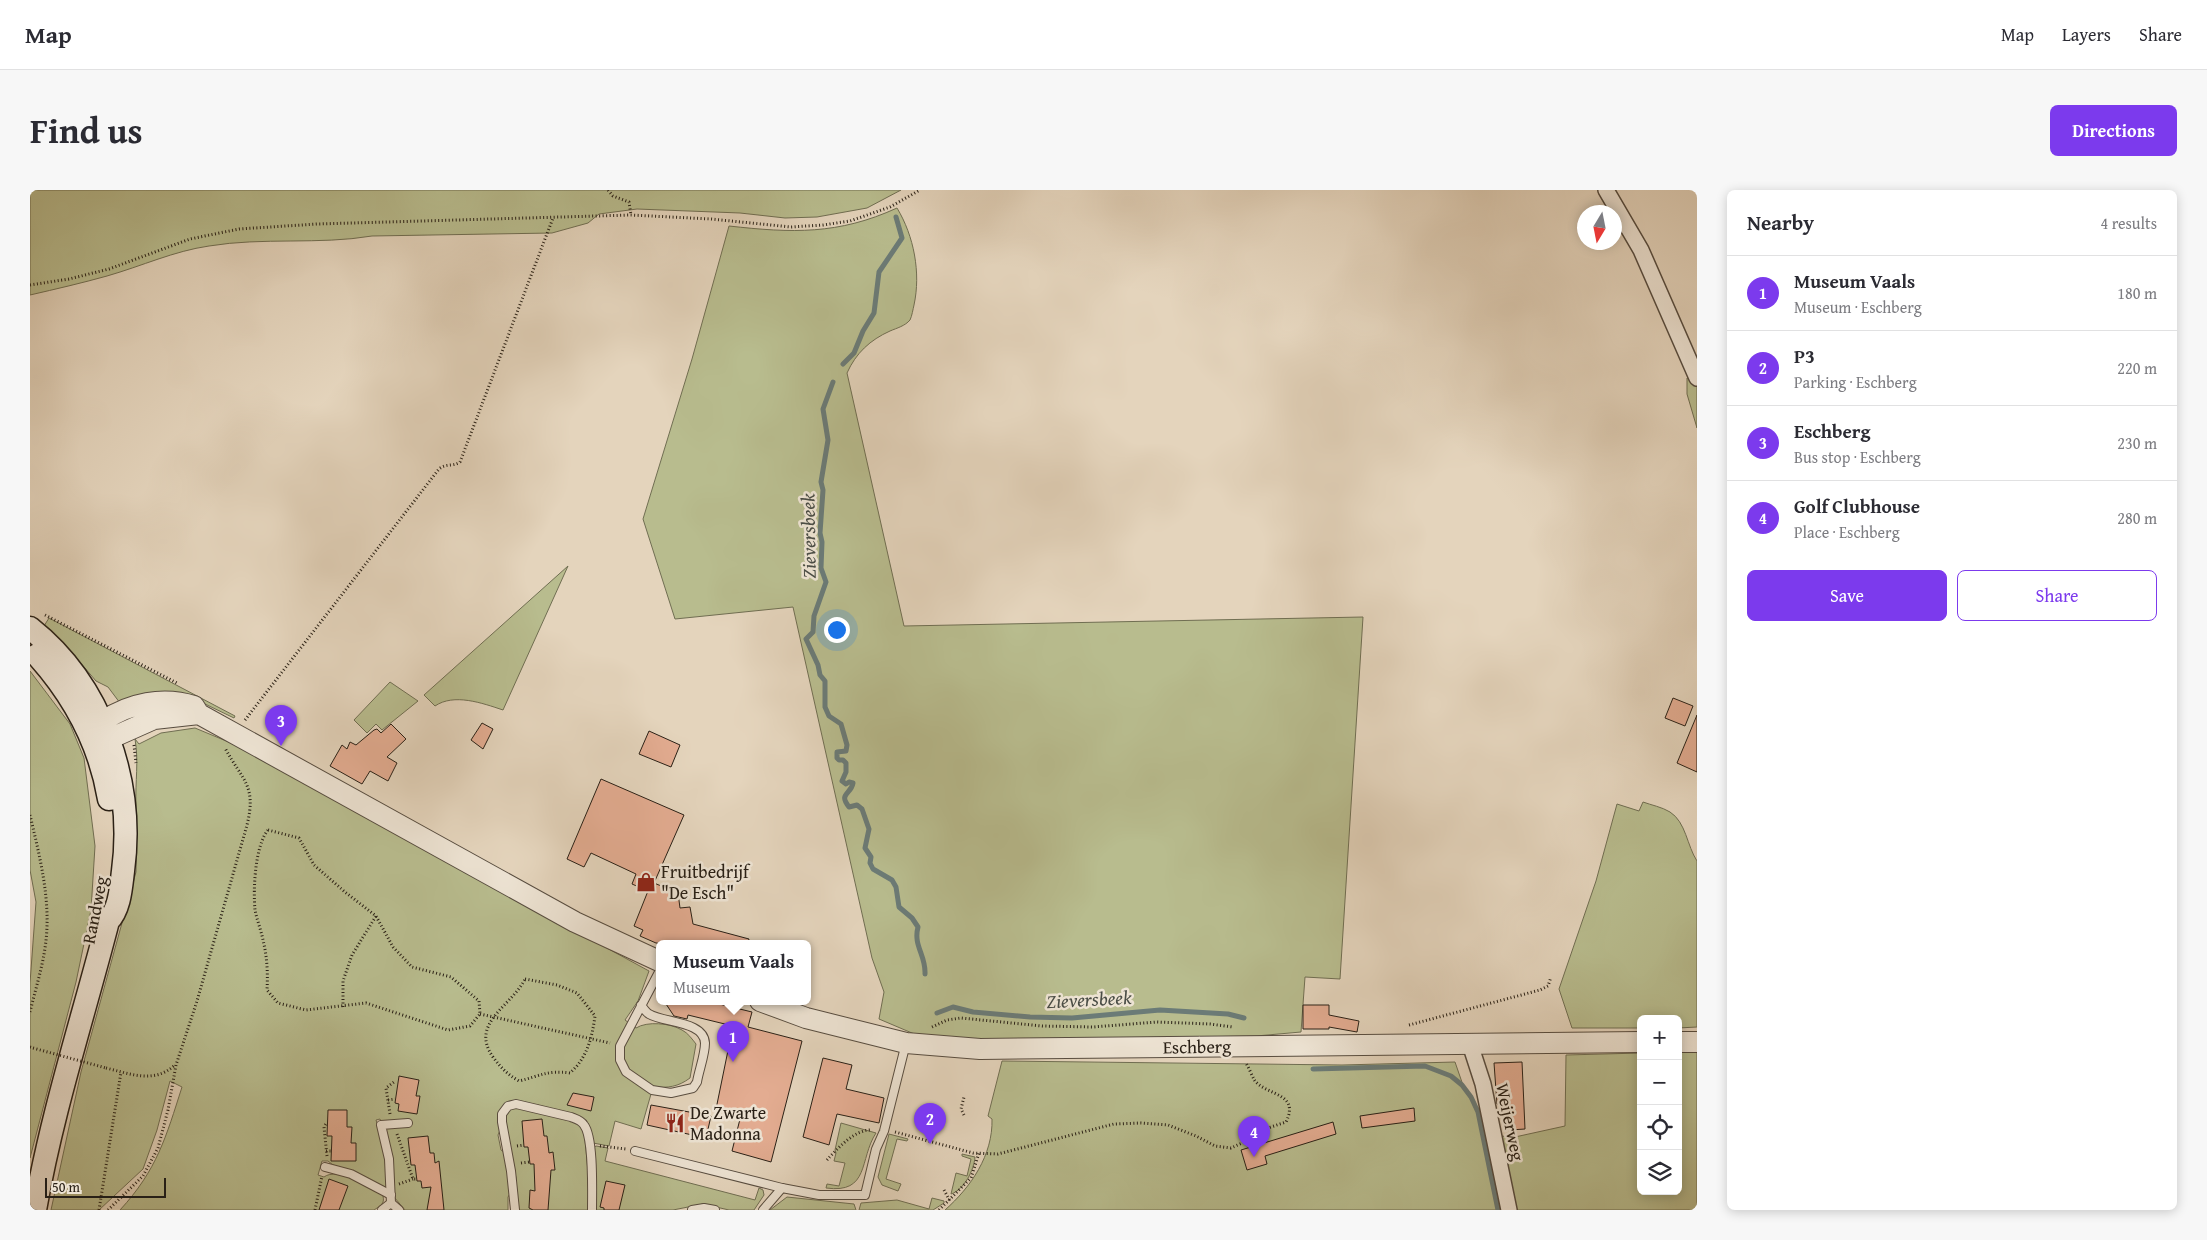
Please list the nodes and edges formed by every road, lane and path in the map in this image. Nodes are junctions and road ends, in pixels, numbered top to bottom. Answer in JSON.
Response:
{"nodes":[{"id":1,"x":608,"y":190,"type":"edge"},
{"id":2,"x":920,"y":190,"type":"edge"},
{"id":3,"x":1606,"y":190,"type":"edge"},
{"id":4,"x":631,"y":215,"type":"junction"},
{"id":5,"x":553,"y":218,"type":"junction"},
{"id":6,"x":30,"y":285,"type":"edge"},
{"id":7,"x":1697,"y":378,"type":"edge"},
{"id":8,"x":38,"y":622,"type":"edge"},
{"id":9,"x":30,"y":648,"type":"edge"},
{"id":10,"x":182,"y":686,"type":"dead end"},
{"id":11,"x":246,"y":718,"type":"dead end"},
{"id":12,"x":101,"y":732,"type":"junction"},
{"id":13,"x":223,"y":742,"type":"dead end"},
{"id":14,"x":30,"y":815,"type":"edge"},
{"id":15,"x":376,"y":916,"type":"junction"},
{"id":16,"x":656,"y":960,"type":"edge"},
{"id":17,"x":1551,"y":977,"type":"dead end"},
{"id":18,"x":656,"y":978,"type":"edge"},
{"id":19,"x":771,"y":1005,"type":"edge"},
{"id":20,"x":641,"y":1006,"type":"junction"},
{"id":21,"x":343,"y":1007,"type":"junction"},
{"id":22,"x":30,"y":1012,"type":"edge"},
{"id":23,"x":480,"y":1014,"type":"junction"},
{"id":24,"x":494,"y":1016,"type":"junction"},
{"id":25,"x":926,"y":1030,"type":"dead end"},
{"id":26,"x":592,"y":1038,"type":"junction"},
{"id":27,"x":1240,"y":1038,"type":"junction"},
{"id":28,"x":1637,"y":1042,"type":"edge"},
{"id":29,"x":1682,"y":1042,"type":"edge"},
{"id":30,"x":1697,"y":1042,"type":"edge"},
{"id":31,"x":906,"y":1044,"type":"junction"},
{"id":32,"x":1385,"y":1044,"type":"junction"},
{"id":33,"x":1470,"y":1044,"type":"junction"},
{"id":34,"x":620,"y":1046,"type":"junction"},
{"id":35,"x":31,"y":1047,"type":"edge"},
{"id":36,"x":59,"y":1051,"type":"dead end"},
{"id":37,"x":57,"y":1057,"type":"dead end"},
{"id":38,"x":176,"y":1065,"type":"junction"},
{"id":39,"x":121,"y":1072,"type":"junction"},
{"id":40,"x":964,"y":1096,"type":"dead end"},
{"id":41,"x":388,"y":1100,"type":"dead end"},
{"id":42,"x":395,"y":1100,"type":"dead end"},
{"id":43,"x":964,"y":1115,"type":"dead end"},
{"id":44,"x":408,"y":1123,"type":"dead end"},
{"id":45,"x":884,"y":1131,"type":"junction"},
{"id":46,"x":590,"y":1146,"type":"junction"},
{"id":47,"x":326,"y":1151,"type":"dead end"},
{"id":48,"x":331,"y":1151,"type":"dead end"},
{"id":49,"x":635,"y":1151,"type":"joint"},
{"id":50,"x":979,"y":1153,"type":"junction"},
{"id":51,"x":827,"y":1160,"type":"dead end"},
{"id":52,"x":325,"y":1167,"type":"dead end"},
{"id":53,"x":413,"y":1179,"type":"dead end"},
{"id":54,"x":403,"y":1184,"type":"dead end"},
{"id":55,"x":782,"y":1188,"type":"junction"},
{"id":56,"x":944,"y":1190,"type":"dead end"},
{"id":57,"x":391,"y":1199,"type":"junction"},
{"id":58,"x":950,"y":1201,"type":"junction"},
{"id":59,"x":316,"y":1204,"type":"dead end"},
{"id":60,"x":321,"y":1205,"type":"dead end"},
{"id":61,"x":35,"y":1210,"type":"edge"},
{"id":62,"x":99,"y":1210,"type":"edge"},
{"id":63,"x":108,"y":1210,"type":"edge"},
{"id":64,"x":382,"y":1210,"type":"edge"},
{"id":65,"x":399,"y":1210,"type":"edge"},
{"id":66,"x":515,"y":1210,"type":"edge"},
{"id":67,"x":592,"y":1210,"type":"edge"},
{"id":68,"x":692,"y":1210,"type":"edge"},
{"id":69,"x":715,"y":1210,"type":"edge"},
{"id":70,"x":762,"y":1210,"type":"edge"},
{"id":71,"x":939,"y":1210,"type":"edge"},
{"id":72,"x":1509,"y":1210,"type":"edge"}],
"edges":[{"from":1,"to":4,"type":"path"},
{"from":2,"to":4,"type":"path"},
{"from":3,"to":7,"type":"street"},
{"from":4,"to":5,"type":"path"},
{"from":5,"to":6,"type":"path"},
{"from":5,"to":11,"type":"path"},
{"from":8,"to":10,"type":"path"},
{"from":8,"to":12,"type":"main road"},
{"from":9,"to":12,"type":"main road"},
{"from":12,"to":16,"type":"street"},
{"from":12,"to":61,"type":"main road","name":"Randweg"},
{"from":13,"to":38,"type":"path"},
{"from":14,"to":22,"type":"path"},
{"from":15,"to":21,"type":"path"},
{"from":15,"to":21,"type":"path"},
{"from":15,"to":23,"type":"path"},
{"from":17,"to":32,"type":"path"},
{"from":18,"to":20,"type":"lane"},
{"from":19,"to":31,"type":"street","name":"Eschberg"},
{"from":20,"to":34,"type":"lane"},
{"from":20,"to":34,"type":"lane"},
{"from":21,"to":23,"type":"path"},
{"from":23,"to":24,"type":"path"},
{"from":24,"to":26,"type":"path"},
{"from":24,"to":26,"type":"path"},
{"from":24,"to":26,"type":"path"},
{"from":25,"to":27,"type":"path"},
{"from":26,"to":34,"type":"path"},
{"from":27,"to":31,"type":"street","name":"Eschberg"},
{"from":27,"to":32,"type":"street","name":"Eschberg"},
{"from":27,"to":50,"type":"path"},
{"from":28,"to":33,"type":"street","name":"Eschberg"},
{"from":29,"to":30,"type":"street"},
{"from":31,"to":45,"type":"lane"},
{"from":32,"to":33,"type":"street","name":"Eschberg"},
{"from":33,"to":72,"type":"street","name":"Weijerweg"},
{"from":35,"to":39,"type":"path","bridge":true},
{"from":36,"to":37,"type":"path"},
{"from":38,"to":39,"type":"path"},
{"from":38,"to":63,"type":"path"},
{"from":39,"to":62,"type":"path"},
{"from":40,"to":43,"type":"path"},
{"from":41,"to":42,"type":"path"},
{"from":44,"to":57,"type":"lane"},
{"from":45,"to":50,"type":"path"},
{"from":45,"to":51,"type":"path"},
{"from":45,"to":55,"type":"lane"},
{"from":46,"to":49,"type":"path"},
{"from":46,"to":66,"type":"lane"},
{"from":46,"to":67,"type":"lane"},
{"from":47,"to":48,"type":"path"},
{"from":49,"to":55,"type":"lane"},
{"from":50,"to":58,"type":"path"},
{"from":52,"to":57,"type":"lane"},
{"from":53,"to":54,"type":"path"},
{"from":55,"to":70,"type":"lane"},
{"from":56,"to":58,"type":"path"},
{"from":57,"to":64,"type":"lane"},
{"from":57,"to":65,"type":"lane"},
{"from":58,"to":71,"type":"path"},
{"from":59,"to":60,"type":"path"},
{"from":68,"to":69,"type":"lane"}]}
